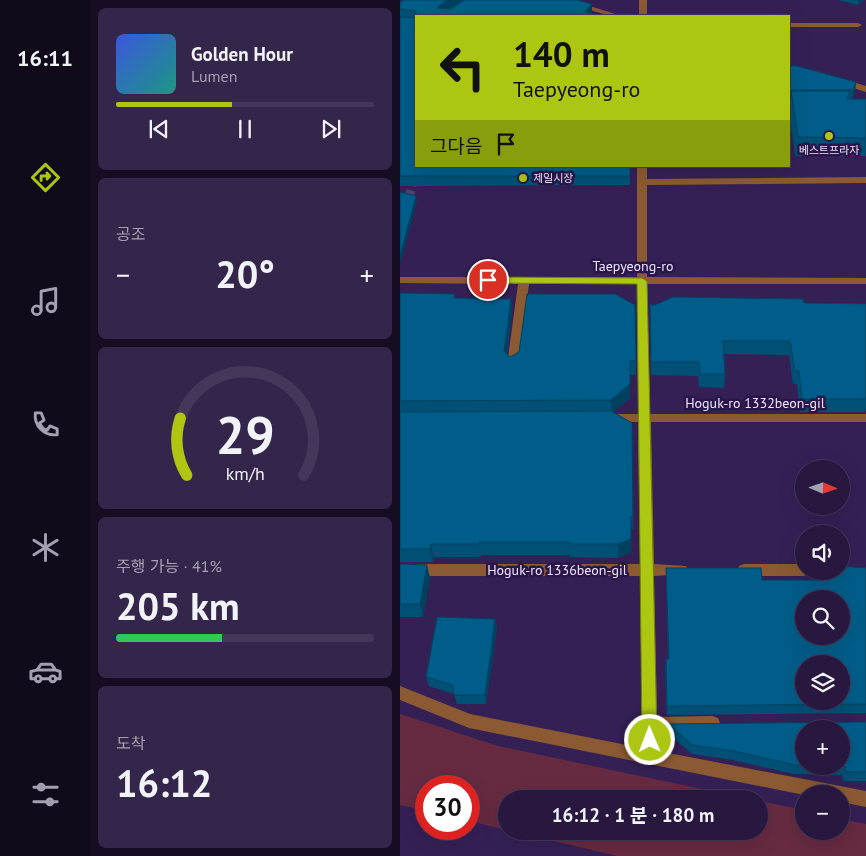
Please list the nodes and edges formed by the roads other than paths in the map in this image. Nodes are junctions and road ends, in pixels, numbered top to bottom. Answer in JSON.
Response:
{"nodes":[{"id":1,"x":562,"y":0,"type":"edge"},
{"id":2,"x":643,"y":0,"type":"edge"},
{"id":3,"x":614,"y":15,"type":"edge"},
{"id":4,"x":643,"y":15,"type":"edge"},
{"id":5,"x":790,"y":25,"type":"edge"},
{"id":6,"x":858,"y":25,"type":"dead end"},
{"id":7,"x":832,"y":79,"type":"edge"},
{"id":8,"x":866,"y":89,"type":"edge"},
{"id":9,"x":642,"y":167,"type":"edge"},
{"id":10,"x":866,"y":180,"type":"edge"},
{"id":11,"x":642,"y":182,"type":"junction"},
{"id":12,"x":400,"y":280,"type":"edge"},
{"id":13,"x":524,"y":280,"type":"junction"},
{"id":14,"x":642,"y":281,"type":"junction"},
{"id":15,"x":866,"y":281,"type":"edge"},
{"id":16,"x":513,"y":365,"type":"edge"},
{"id":17,"x":595,"y":418,"type":"edge"},
{"id":18,"x":644,"y":418,"type":"junction"},
{"id":19,"x":866,"y":418,"type":"edge"},
{"id":20,"x":400,"y":570,"type":"edge"},
{"id":21,"x":646,"y":570,"type":"junction"},
{"id":22,"x":696,"y":570,"type":"edge"},
{"id":23,"x":725,"y":570,"type":"edge"},
{"id":24,"x":795,"y":570,"type":"edge"},
{"id":25,"x":400,"y":693,"type":"edge"},
{"id":26,"x":728,"y":723,"type":"edge"},
{"id":27,"x":649,"y":724,"type":"junction"},
{"id":28,"x":650,"y":757,"type":"junction"},
{"id":29,"x":795,"y":785,"type":"edge"},
{"id":30,"x":850,"y":796,"type":"edge"},
{"id":31,"x":866,"y":799,"type":"edge"}],
"edges":[{"from":1,"to":3,"type":"street"},
{"from":2,"to":4,"type":"street"},
{"from":5,"to":6,"type":"street"},
{"from":7,"to":8,"type":"street"},
{"from":9,"to":11,"type":"street"},
{"from":10,"to":11,"type":"street"},
{"from":11,"to":14,"type":"street"},
{"from":12,"to":13,"type":"street","name":"Taepyeong-ro"},
{"from":13,"to":14,"type":"street","name":"Taepyeong-ro"},
{"from":13,"to":16,"type":"street"},
{"from":14,"to":15,"type":"street","name":"Taepyeong-ro"},
{"from":14,"to":18,"type":"street"},
{"from":17,"to":18,"type":"street","name":"Hoguk-ro 1332beon-gil"},
{"from":18,"to":19,"type":"street","name":"Hoguk-ro 1332beon-gil"},
{"from":18,"to":21,"type":"street"},
{"from":20,"to":21,"type":"street","name":"Hoguk-ro 1336beon-gil"},
{"from":21,"to":22,"type":"street","name":"Hoguk-ro 1336beon-gil"},
{"from":21,"to":27,"type":"street"},
{"from":23,"to":24,"type":"street"},
{"from":25,"to":28,"type":"street"},
{"from":26,"to":27,"type":"street"},
{"from":27,"to":28,"type":"street"},
{"from":28,"to":29,"type":"street"},
{"from":30,"to":31,"type":"street"}]}
